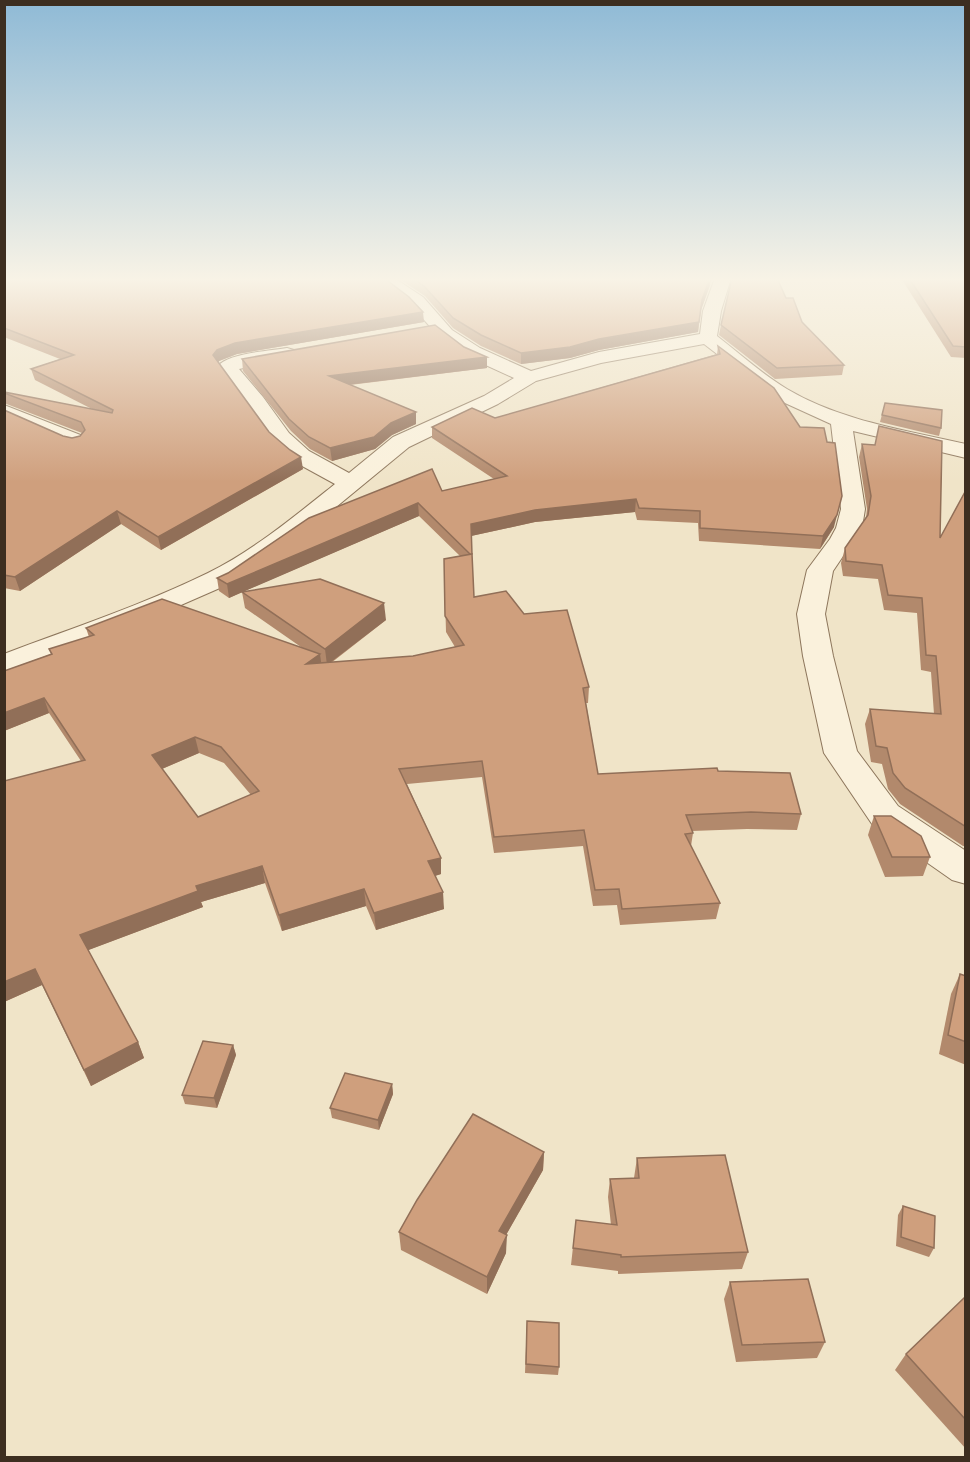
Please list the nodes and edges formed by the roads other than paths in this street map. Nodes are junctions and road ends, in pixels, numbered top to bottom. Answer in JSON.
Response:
{"nodes":[{"id":1,"x":466,"y":346,"type":"edge"},
{"id":2,"x":663,"y":346,"type":"edge"},
{"id":3,"x":719,"y":346,"type":"edge"},
{"id":4,"x":300,"y":352,"type":"edge"},
{"id":5,"x":529,"y":377,"type":"junction"},
{"id":6,"x":4,"y":411,"type":"edge"},
{"id":7,"x":841,"y":420,"type":"junction"},
{"id":8,"x":75,"y":441,"type":"edge"},
{"id":9,"x":966,"y":451,"type":"edge"},
{"id":10,"x":351,"y":483,"type":"junction"},
{"id":11,"x":4,"y":665,"type":"edge"},
{"id":12,"x":966,"y":870,"type":"edge"}],
"edges":[{"from":1,"to":5,"type":"street"},
{"from":2,"to":5,"type":"street"},
{"from":3,"to":7,"type":"street"},
{"from":4,"to":10,"type":"street"},
{"from":5,"to":10,"type":"street"},
{"from":6,"to":8,"type":"street"},
{"from":7,"to":9,"type":"street"},
{"from":7,"to":12,"type":"street"},
{"from":10,"to":11,"type":"street"}]}
